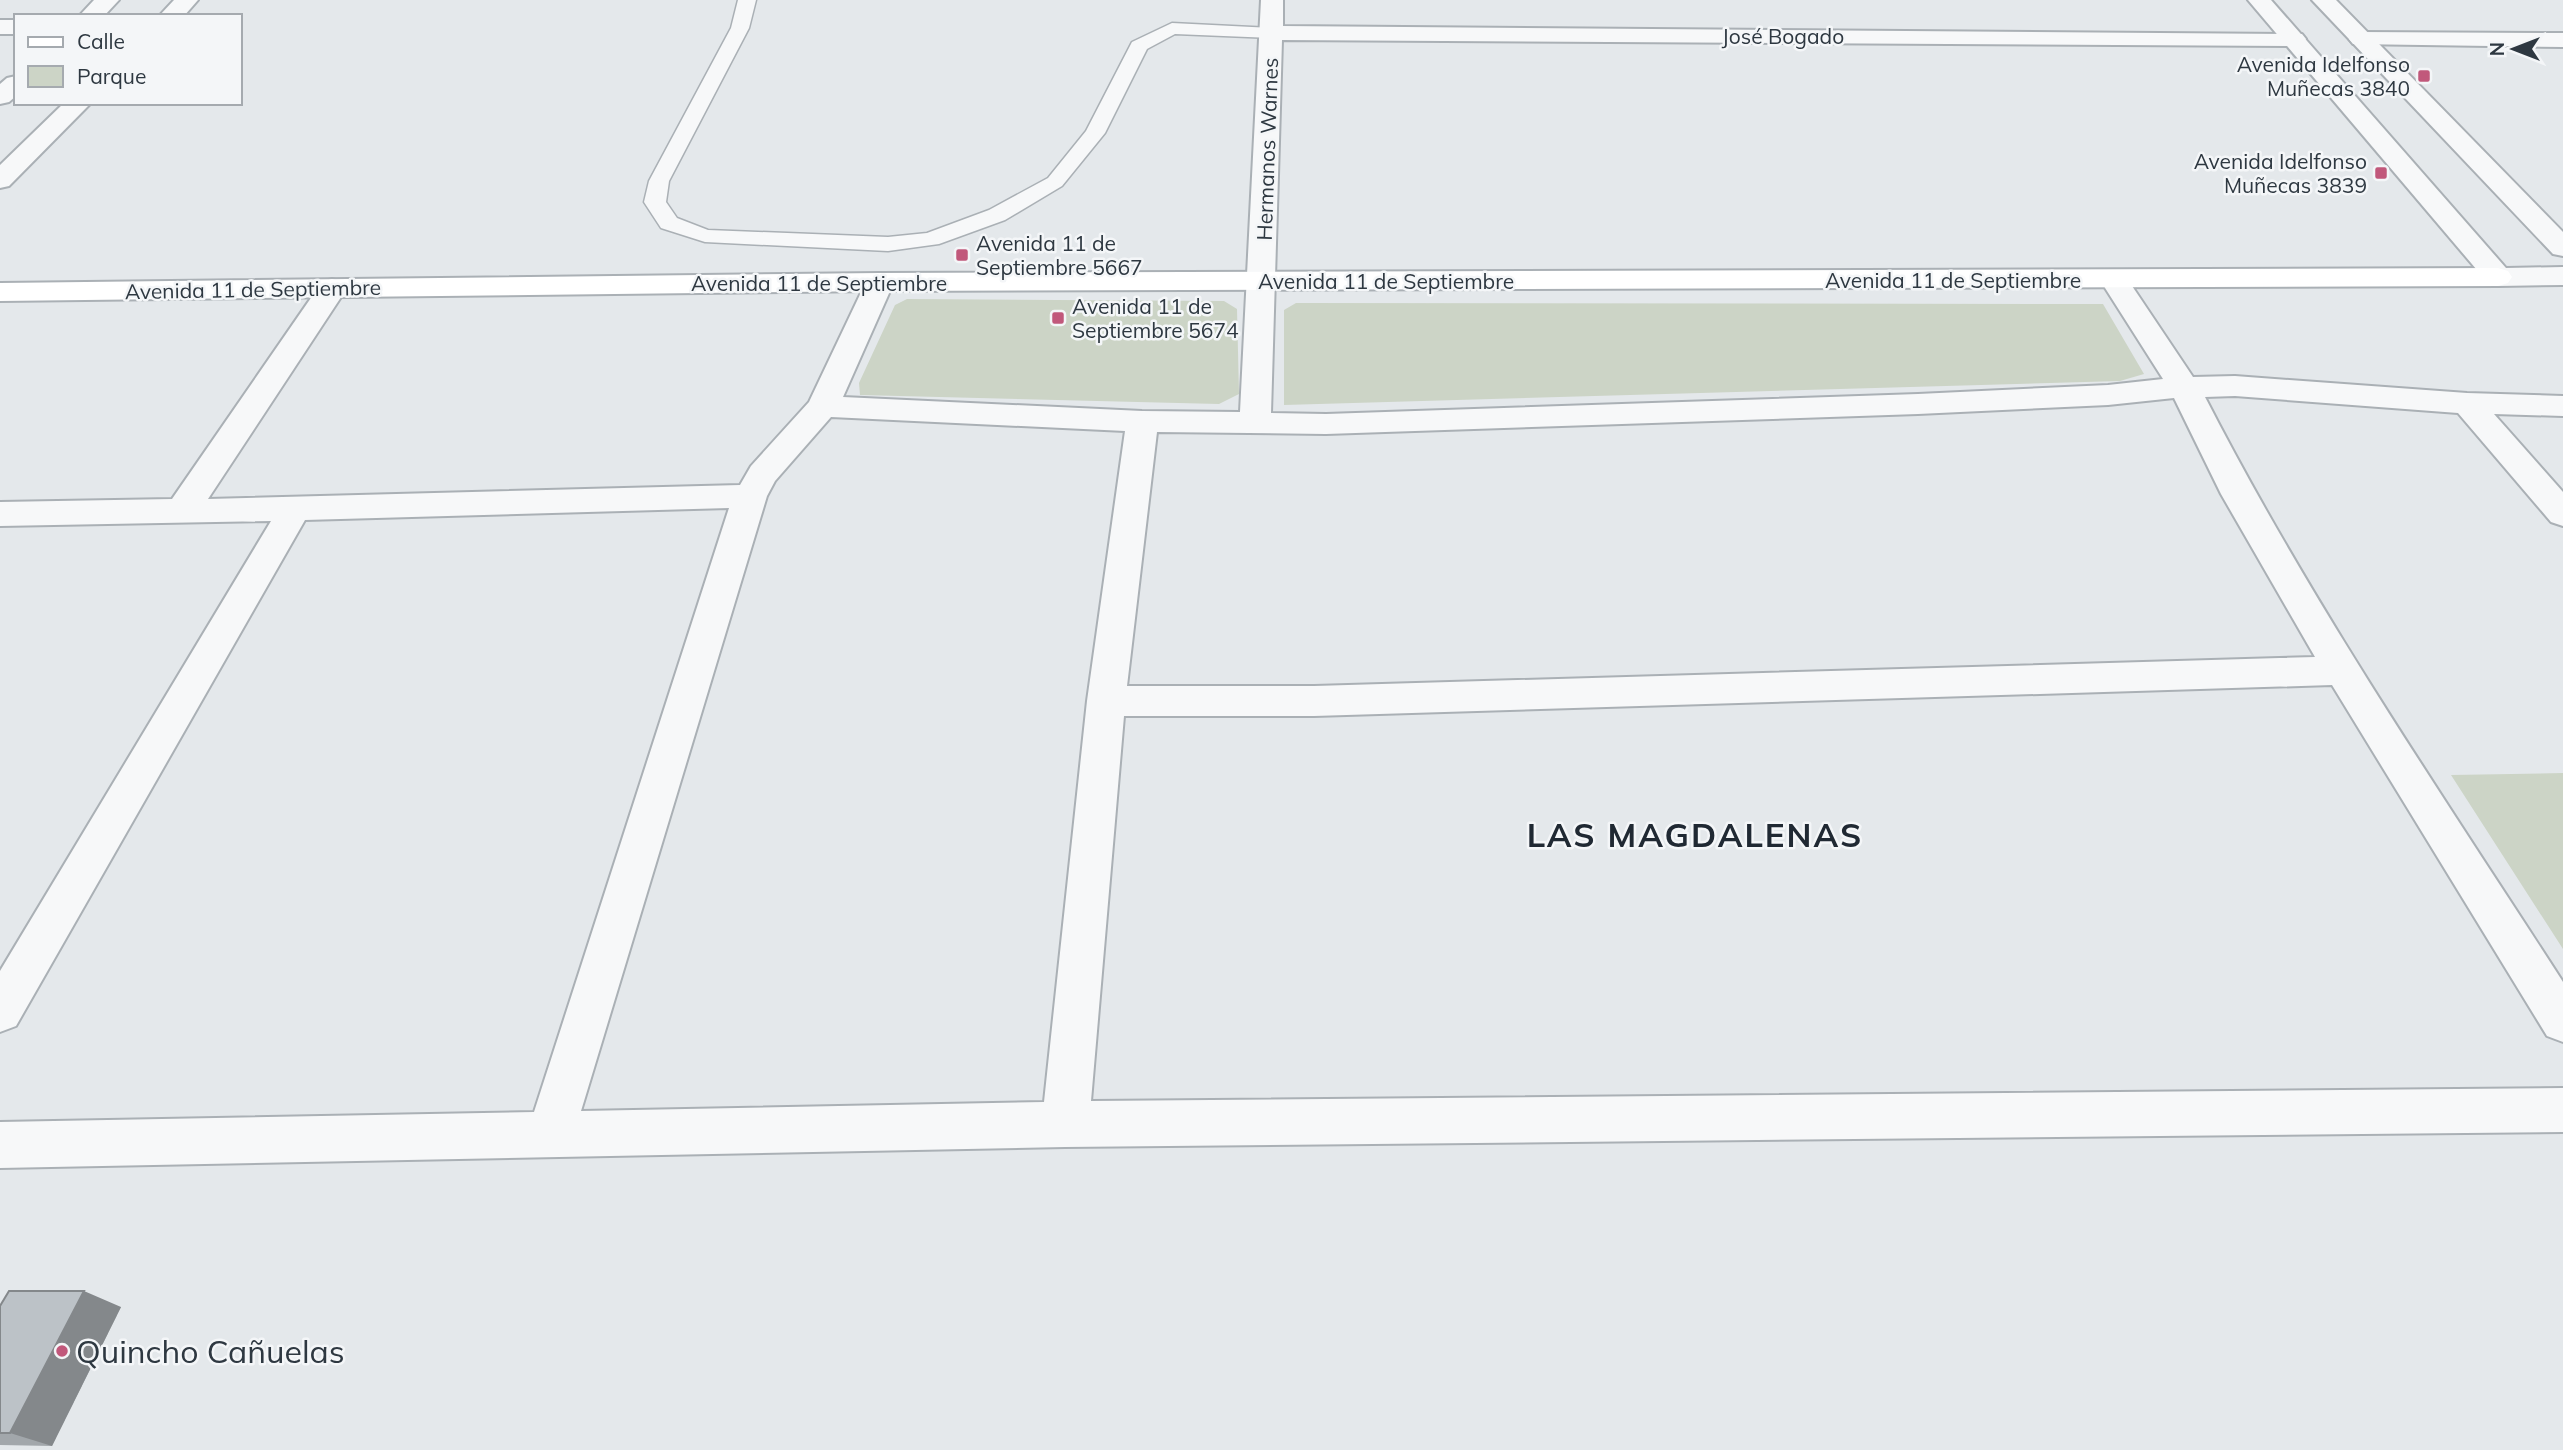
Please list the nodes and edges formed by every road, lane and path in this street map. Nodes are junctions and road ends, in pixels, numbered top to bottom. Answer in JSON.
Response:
{"nodes":[{"id":1,"x":108,"y":0,"type":"edge"},
{"id":2,"x":187,"y":0,"type":"edge"},
{"id":3,"x":747,"y":0,"type":"edge"},
{"id":4,"x":1272,"y":0,"type":"edge"},
{"id":5,"x":2259,"y":0,"type":"edge"},
{"id":6,"x":2323,"y":0,"type":"edge"},
{"id":7,"x":92,"y":14,"type":"edge"},
{"id":8,"x":172,"y":14,"type":"edge"},
{"id":9,"x":1272,"y":33,"type":"junction"},
{"id":10,"x":2294,"y":39,"type":"junction"},
{"id":11,"x":2361,"y":39,"type":"junction"},
{"id":12,"x":2563,"y":40,"type":"edge"},
{"id":13,"x":14,"y":85,"type":"edge"},
{"id":14,"x":0,"y":97,"type":"edge"},
{"id":15,"x":77,"y":105,"type":"edge"},
{"id":16,"x":0,"y":180,"type":"edge"},
{"id":17,"x":2563,"y":248,"type":"edge"},
{"id":18,"x":2563,"y":276,"type":"edge"},
{"id":19,"x":2498,"y":277,"type":"junction"},
{"id":20,"x":2114,"y":280,"type":"junction"},
{"id":21,"x":1262,"y":281,"type":"junction"},
{"id":22,"x":880,"y":282,"type":"junction"},
{"id":23,"x":332,"y":288,"type":"junction"},
{"id":24,"x":0,"y":292,"type":"edge"},
{"id":25,"x":2184,"y":387,"type":"junction"},
{"id":26,"x":2467,"y":403,"type":"junction"},
{"id":27,"x":824,"y":406,"type":"junction"},
{"id":28,"x":2563,"y":406,"type":"edge"},
{"id":29,"x":1142,"y":421,"type":"junction"},
{"id":30,"x":1255,"y":424,"type":"junction"},
{"id":31,"x":2551,"y":486,"type":"edge"},
{"id":32,"x":750,"y":496,"type":"junction"},
{"id":33,"x":295,"y":509,"type":"junction"},
{"id":34,"x":182,"y":511,"type":"junction"},
{"id":35,"x":0,"y":514,"type":"edge"},
{"id":36,"x":2563,"y":514,"type":"edge"},
{"id":37,"x":2342,"y":670,"type":"junction"},
{"id":38,"x":1106,"y":701,"type":"junction"},
{"id":39,"x":0,"y":1012,"type":"edge"},
{"id":40,"x":2563,"y":1021,"type":"edge"},
{"id":41,"x":2563,"y":1110,"type":"edge"},
{"id":42,"x":1065,"y":1124,"type":"junction"},
{"id":43,"x":550,"y":1134,"type":"junction"},
{"id":44,"x":0,"y":1145,"type":"edge"}],
"edges":[{"from":1,"to":7,"type":"street"},
{"from":2,"to":8,"type":"street"},
{"from":3,"to":9,"type":"lane"},
{"from":4,"to":9,"type":"street","name":"Hermanos Warnes"},
{"from":5,"to":10,"type":"street"},
{"from":6,"to":11,"type":"street"},
{"from":9,"to":10,"type":"street","name":"José Bogado"},
{"from":9,"to":21,"type":"street","name":"Hermanos Warnes"},
{"from":10,"to":19,"type":"street"},
{"from":11,"to":12,"type":"street"},
{"from":11,"to":17,"type":"street"},
{"from":13,"to":14,"type":"street"},
{"from":15,"to":16,"type":"street"},
{"from":18,"to":19,"type":"street","name":"Avenida 11 de Septiembre"},
{"from":19,"to":20,"type":"main road","name":"Avenida 11 de Septiembre"},
{"from":20,"to":21,"type":"main road","name":"Avenida 11 de Septiembre"},
{"from":20,"to":25,"type":"street"},
{"from":21,"to":22,"type":"main road","name":"Avenida 11 de Septiembre"},
{"from":21,"to":30,"type":"street","name":"Hermanos Warnes"},
{"from":22,"to":23,"type":"main road","name":"Avenida 11 de Septiembre"},
{"from":22,"to":27,"type":"street"},
{"from":23,"to":24,"type":"main road","name":"Avenida 11 de Septiembre"},
{"from":23,"to":34,"type":"street"},
{"from":25,"to":26,"type":"street"},
{"from":25,"to":30,"type":"street"},
{"from":25,"to":37,"type":"street"},
{"from":26,"to":28,"type":"street"},
{"from":26,"to":31,"type":"street"},
{"from":27,"to":29,"type":"street"},
{"from":27,"to":32,"type":"street"},
{"from":29,"to":30,"type":"street"},
{"from":29,"to":38,"type":"street"},
{"from":31,"to":36,"type":"street"},
{"from":32,"to":33,"type":"street"},
{"from":32,"to":43,"type":"street"},
{"from":33,"to":34,"type":"street"},
{"from":33,"to":39,"type":"street"},
{"from":34,"to":35,"type":"street"},
{"from":37,"to":38,"type":"street"},
{"from":37,"to":40,"type":"street"},
{"from":38,"to":42,"type":"street"},
{"from":41,"to":42,"type":"street"},
{"from":42,"to":43,"type":"street"},
{"from":43,"to":44,"type":"street"}]}
